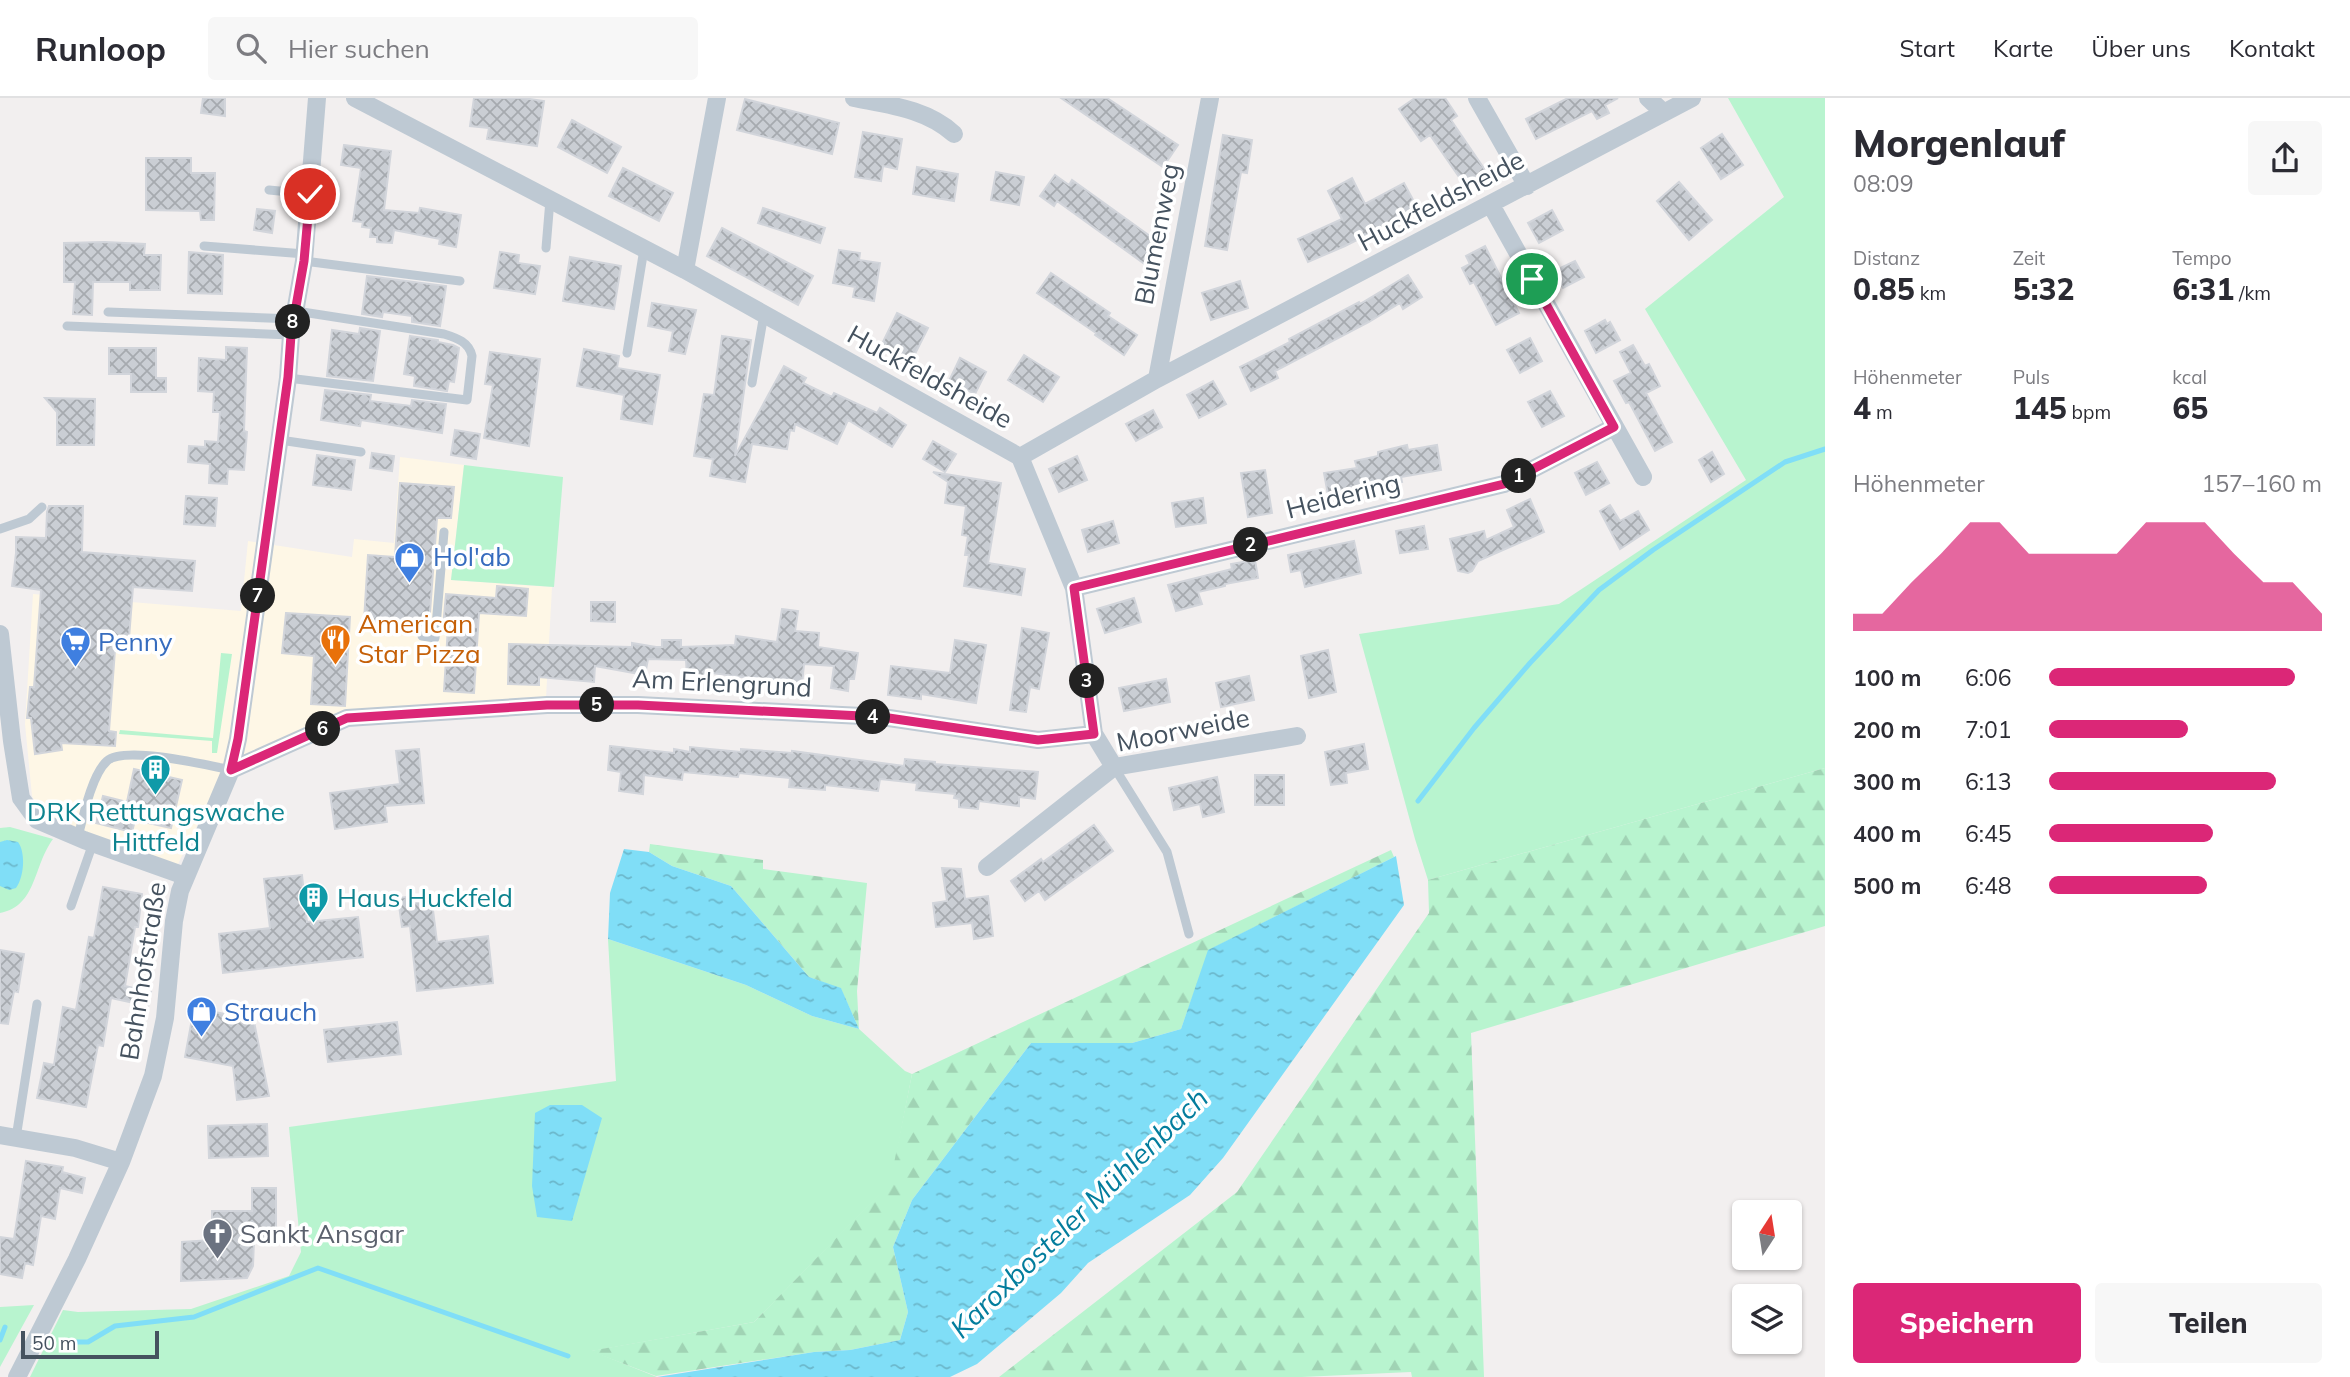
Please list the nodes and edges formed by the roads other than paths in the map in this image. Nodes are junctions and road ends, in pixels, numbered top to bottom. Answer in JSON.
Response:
{"nodes":[{"id":1,"x":317,"y":98,"type":"edge"},
{"id":2,"x":355,"y":98,"type":"edge"},
{"id":3,"x":717,"y":98,"type":"edge"},
{"id":4,"x":854,"y":98,"type":"edge"},
{"id":5,"x":1210,"y":98,"type":"edge"},
{"id":6,"x":1477,"y":98,"type":"edge"},
{"id":7,"x":1648,"y":98,"type":"edge"},
{"id":8,"x":1692,"y":98,"type":"edge"},
{"id":9,"x":1664,"y":113,"type":"junction"},
{"id":10,"x":954,"y":134,"type":"dead end"},
{"id":11,"x":1527,"y":186,"type":"junction"},
{"id":12,"x":269,"y":190,"type":"dead end"},
{"id":13,"x":310,"y":194,"type":"junction"},
{"id":14,"x":550,"y":200,"type":"junction"},
{"id":15,"x":1491,"y":205,"type":"junction"},
{"id":16,"x":204,"y":246,"type":"dead end"},
{"id":17,"x":546,"y":248,"type":"dead end"},
{"id":18,"x":644,"y":249,"type":"junction"},
{"id":19,"x":305,"y":257,"type":"junction"},
{"id":20,"x":685,"y":270,"type":"junction"},
{"id":21,"x":460,"y":281,"type":"dead end"},
{"id":22,"x":108,"y":312,"type":"dead end"},
{"id":23,"x":764,"y":314,"type":"junction"},
{"id":24,"x":294,"y":322,"type":"junction"},
{"id":25,"x":67,"y":326,"type":"dead end"},
{"id":26,"x":627,"y":353,"type":"dead end"},
{"id":27,"x":288,"y":377,"type":"junction"},
{"id":28,"x":1157,"y":379,"type":"junction"},
{"id":29,"x":752,"y":383,"type":"dead end"},
{"id":30,"x":1614,"y":427,"type":"junction"},
{"id":31,"x":280,"y":440,"type":"junction"},
{"id":32,"x":361,"y":452,"type":"dead end"},
{"id":33,"x":1020,"y":457,"type":"junction"},
{"id":34,"x":1643,"y":477,"type":"dead end"},
{"id":35,"x":43,"y":506,"type":"dead end"},
{"id":36,"x":0,"y":529,"type":"edge"},
{"id":37,"x":444,"y":531,"type":"dead end"},
{"id":38,"x":1074,"y":588,"type":"junction"},
{"id":39,"x":0,"y":634,"type":"edge"},
{"id":40,"x":422,"y":636,"type":"dead end"},
{"id":41,"x":1094,"y":734,"type":"junction"},
{"id":42,"x":1297,"y":736,"type":"dead end"},
{"id":43,"x":1114,"y":767,"type":"junction"},
{"id":44,"x":231,"y":770,"type":"junction"},
{"id":45,"x":86,"y":840,"type":"junction"},
{"id":46,"x":987,"y":867,"type":"dead end"},
{"id":47,"x":184,"y":876,"type":"junction"},
{"id":48,"x":71,"y":906,"type":"dead end"},
{"id":49,"x":1189,"y":934,"type":"dead end"},
{"id":50,"x":37,"y":1004,"type":"dead end"},
{"id":51,"x":8,"y":1136,"type":"edge"},
{"id":52,"x":121,"y":1162,"type":"junction"},
{"id":53,"x":17,"y":1377,"type":"edge"}],
"edges":[{"from":1,"to":13,"type":"street","name":"Bahnhofstraße"},
{"from":2,"to":14,"type":"street","name":"Huckfeldsheide"},
{"from":3,"to":20,"type":"street"},
{"from":4,"to":10,"type":"street"},
{"from":5,"to":28,"type":"street","name":"Blumenweg"},
{"from":6,"to":11,"type":"street"},
{"from":7,"to":9,"type":"street"},
{"from":8,"to":9,"type":"street","name":"Huckfeldsheide"},
{"from":9,"to":11,"type":"street","name":"Huckfeldsheide"},
{"from":11,"to":15,"type":"street","name":"Huckfeldsheide"},
{"from":12,"to":13,"type":"lane"},
{"from":13,"to":19,"type":"street","name":"Bahnhofstraße"},
{"from":14,"to":17,"type":"lane"},
{"from":14,"to":18,"type":"street","name":"Huckfeldsheide"},
{"from":15,"to":28,"type":"street","name":"Huckfeldsheide"},
{"from":15,"to":30,"type":"street"},
{"from":16,"to":19,"type":"lane"},
{"from":18,"to":20,"type":"street","name":"Huckfeldsheide"},
{"from":18,"to":26,"type":"lane"},
{"from":19,"to":21,"type":"lane"},
{"from":19,"to":24,"type":"street","name":"Bahnhofstraße"},
{"from":20,"to":23,"type":"street","name":"Huckfeldsheide"},
{"from":22,"to":24,"type":"lane"},
{"from":23,"to":29,"type":"lane"},
{"from":23,"to":33,"type":"street","name":"Huckfeldsheide"},
{"from":24,"to":25,"type":"lane"},
{"from":24,"to":27,"type":"street","name":"Bahnhofstraße"},
{"from":24,"to":27,"type":"lane"},
{"from":27,"to":31,"type":"street","name":"Bahnhofstraße"},
{"from":28,"to":33,"type":"street","name":"Huckfeldsheide"},
{"from":30,"to":34,"type":"street"},
{"from":30,"to":38,"type":"street","name":"Heidering"},
{"from":31,"to":32,"type":"lane"},
{"from":31,"to":44,"type":"street","name":"Bahnhofstraße"},
{"from":33,"to":38,"type":"street"},
{"from":35,"to":36,"type":"lane"},
{"from":37,"to":40,"type":"lane"},
{"from":38,"to":41,"type":"street"},
{"from":39,"to":45,"type":"street"},
{"from":41,"to":43,"type":"street"},
{"from":41,"to":44,"type":"street","name":"Am Erlengrund"},
{"from":42,"to":43,"type":"street","name":"Moorweide"},
{"from":43,"to":46,"type":"street","name":"Moorweide"},
{"from":43,"to":49,"type":"lane"},
{"from":44,"to":45,"type":"lane"},
{"from":44,"to":47,"type":"street","name":"Bahnhofstraße"},
{"from":45,"to":47,"type":"street"},
{"from":45,"to":48,"type":"lane"},
{"from":47,"to":52,"type":"street","name":"Bahnhofstraße"},
{"from":50,"to":51,"type":"lane"},
{"from":51,"to":52,"type":"street"},
{"from":52,"to":53,"type":"street","name":"Bahnhofstraße"}]}
